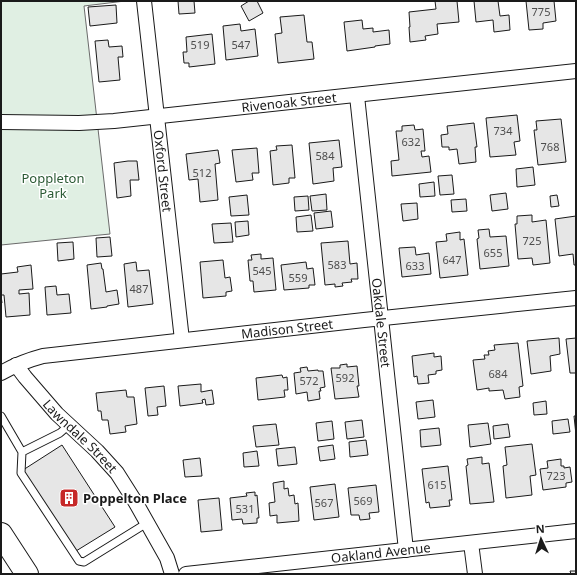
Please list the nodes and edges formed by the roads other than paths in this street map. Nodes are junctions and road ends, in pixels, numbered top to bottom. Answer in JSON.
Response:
{"nodes":[{"id":1,"x":144,"y":1,"type":"edge"},
{"id":2,"x":576,"y":71,"type":"edge"},
{"id":3,"x":357,"y":96,"type":"junction"},
{"id":4,"x":157,"y":117,"type":"junction"},
{"id":5,"x":1,"y":122,"type":"edge"},
{"id":6,"x":576,"y":298,"type":"edge"},
{"id":7,"x":381,"y":318,"type":"junction"},
{"id":8,"x":182,"y":340,"type":"junction"},
{"id":9,"x":16,"y":364,"type":"junction"},
{"id":10,"x":1,"y":372,"type":"edge"},
{"id":11,"x":1,"y":416,"type":"edge"},
{"id":12,"x":69,"y":425,"type":"junction"},
{"id":13,"x":22,"y":452,"type":"junction"},
{"id":14,"x":147,"y":523,"type":"junction"},
{"id":15,"x":576,"y":531,"type":"edge"},
{"id":16,"x":1,"y":534,"type":"edge"},
{"id":17,"x":472,"y":543,"type":"junction"},
{"id":18,"x":406,"y":550,"type":"junction"},
{"id":19,"x":26,"y":574,"type":"edge"},
{"id":20,"x":172,"y":574,"type":"edge"},
{"id":21,"x":186,"y":574,"type":"edge"},
{"id":22,"x":475,"y":574,"type":"edge"}],
"edges":[{"from":1,"to":4,"type":"street","name":"Oxford Street"},
{"from":2,"to":3,"type":"street","name":"Rivenoak Street"},
{"from":3,"to":4,"type":"street","name":"Rivenoak Street"},
{"from":3,"to":7,"type":"street","name":"Oakdale Street"},
{"from":4,"to":5,"type":"street","name":"Rivenoak Street"},
{"from":4,"to":8,"type":"street","name":"Oxford Street"},
{"from":6,"to":7,"type":"street","name":"Madison Street"},
{"from":7,"to":8,"type":"street","name":"Madison Street"},
{"from":7,"to":18,"type":"street","name":"Oakdale Street"},
{"from":8,"to":9,"type":"street","name":"Madison Street"},
{"from":9,"to":10,"type":"street","name":"Madison Street"},
{"from":9,"to":12,"type":"street","name":"Lawndale Street"},
{"from":11,"to":13,"type":"lane"},
{"from":12,"to":13,"type":"lane"},
{"from":12,"to":14,"type":"street","name":"Lawndale Street"},
{"from":13,"to":14,"type":"lane"},
{"from":14,"to":20,"type":"street","name":"Lawndale Street"},
{"from":15,"to":17,"type":"street","name":"Oakland Avenue"},
{"from":16,"to":19,"type":"main road"},
{"from":17,"to":18,"type":"street","name":"Oakland Avenue"},
{"from":17,"to":22,"type":"street"},
{"from":18,"to":21,"type":"street","name":"Oakland Avenue"}]}
